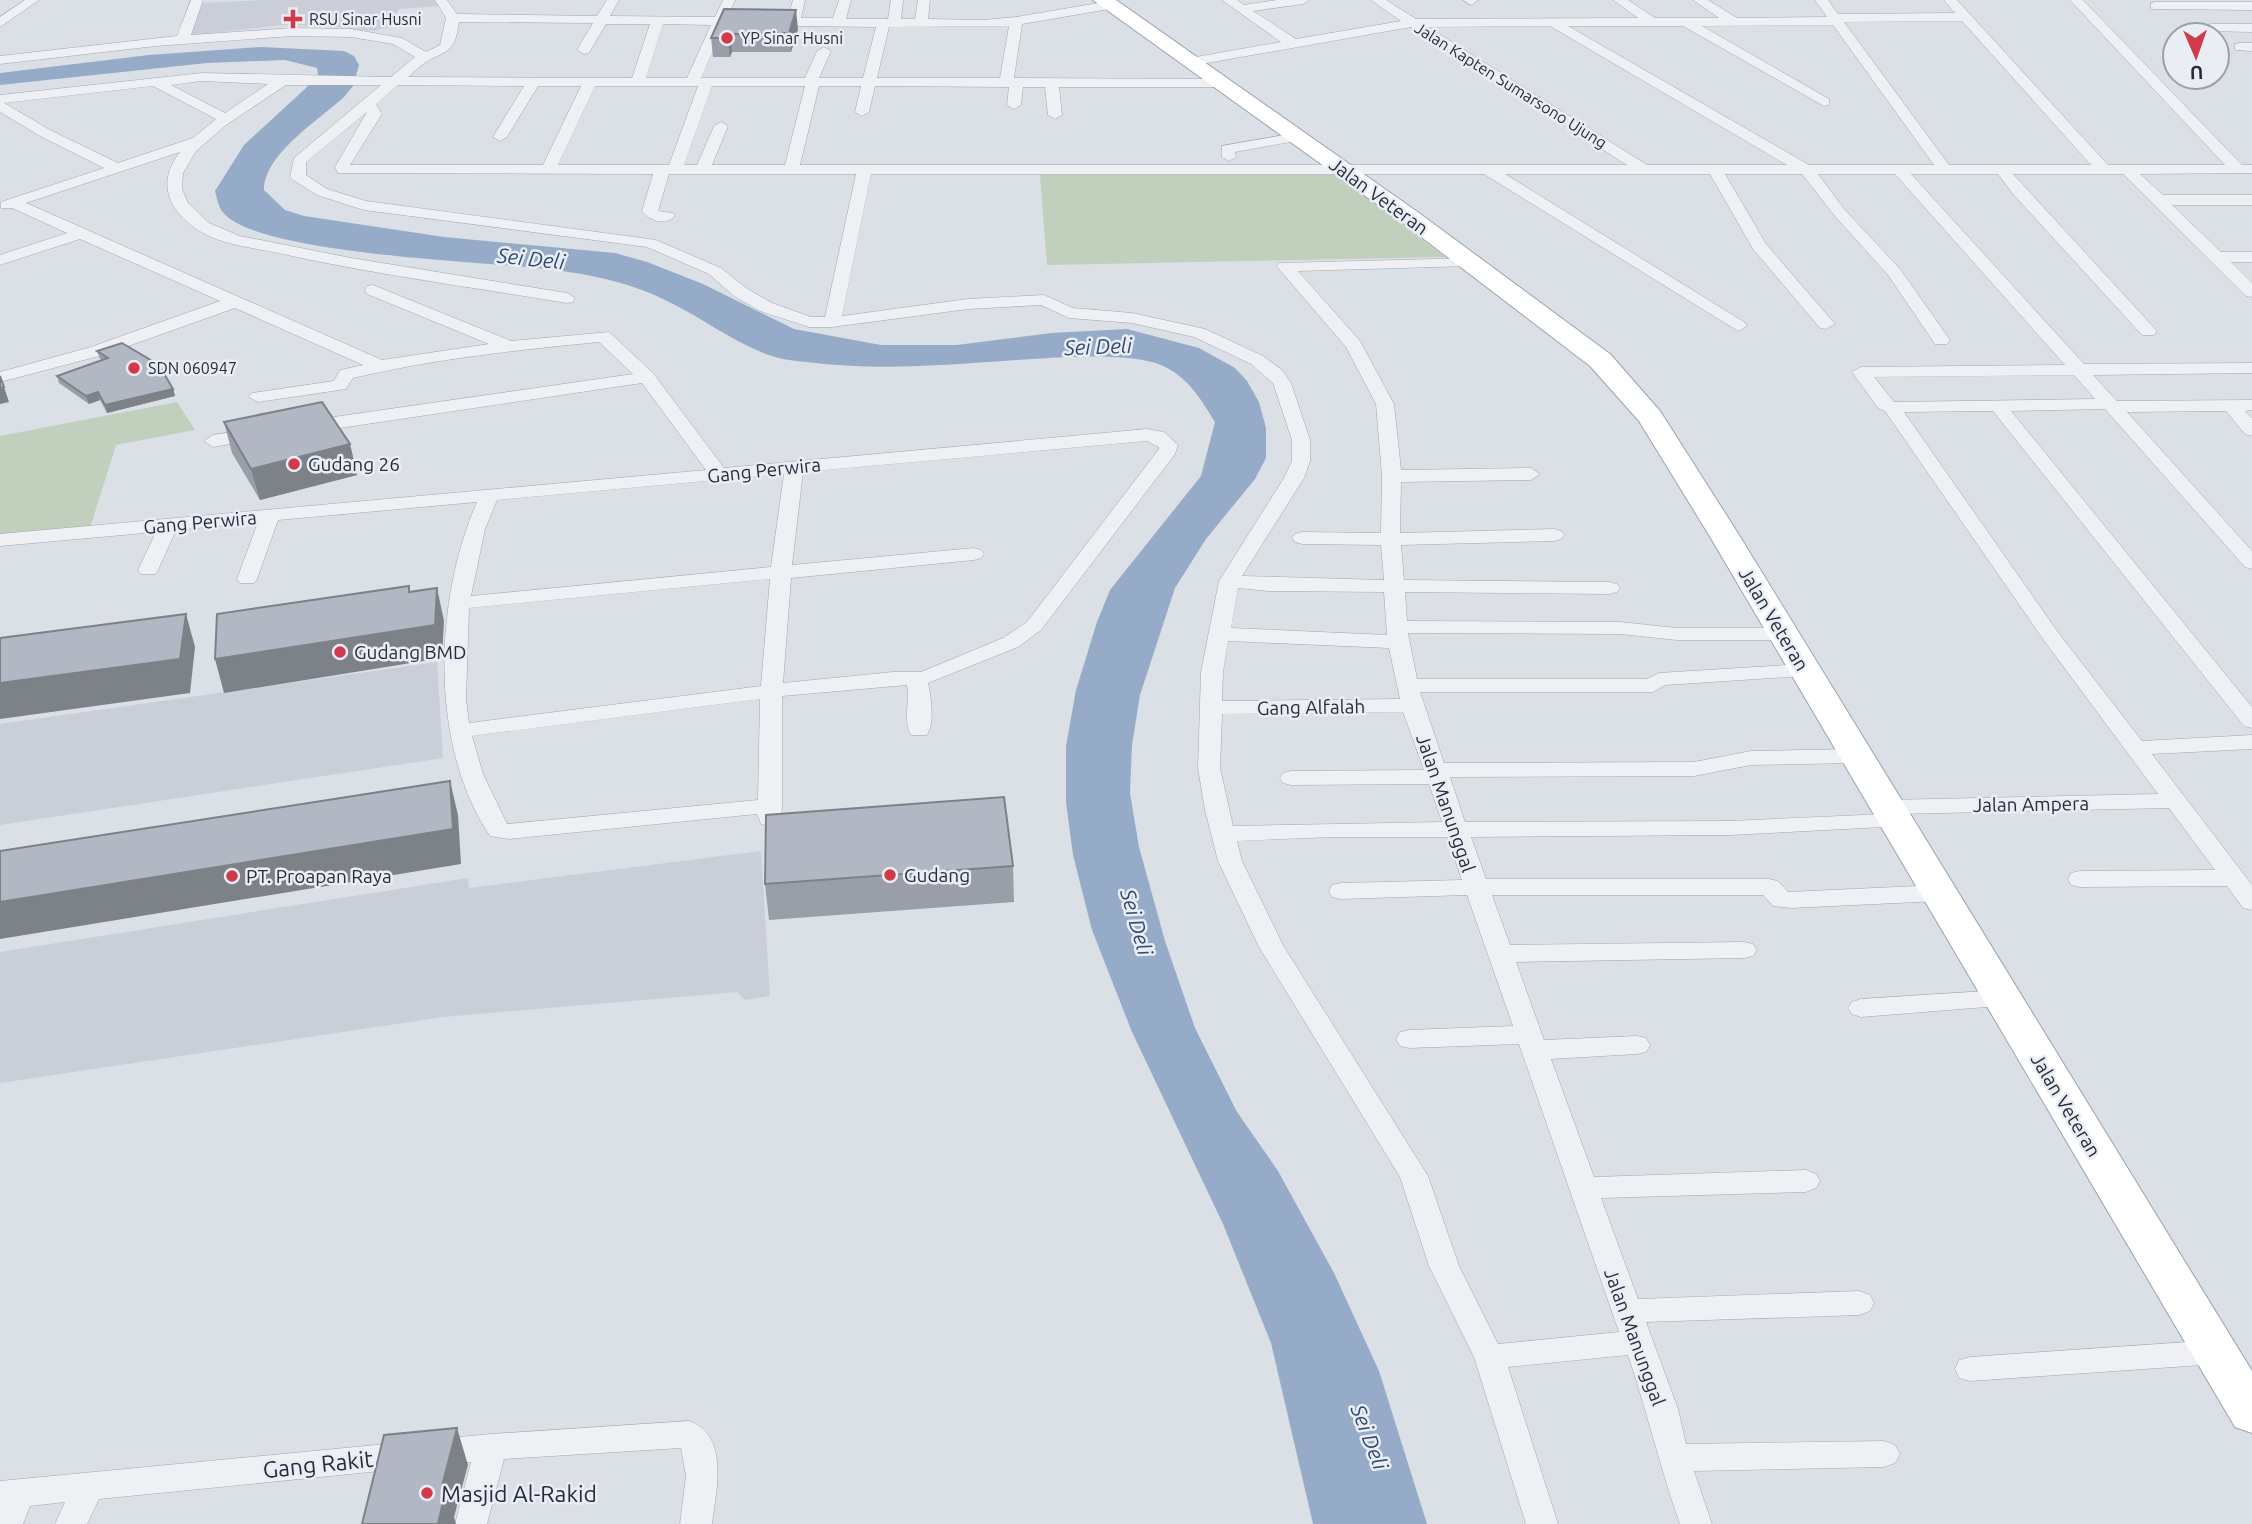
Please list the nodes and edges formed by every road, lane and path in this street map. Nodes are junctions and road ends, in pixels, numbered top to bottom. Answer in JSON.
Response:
{"nodes":[{"id":1,"x":33,"y":0,"type":"edge"},
{"id":2,"x":197,"y":0,"type":"edge"},
{"id":3,"x":441,"y":0,"type":"edge"},
{"id":4,"x":612,"y":0,"type":"edge"},
{"id":5,"x":729,"y":0,"type":"edge"},
{"id":6,"x":799,"y":0,"type":"edge"},
{"id":7,"x":845,"y":0,"type":"edge"},
{"id":8,"x":897,"y":0,"type":"edge"},
{"id":9,"x":924,"y":0,"type":"edge"},
{"id":10,"x":1228,"y":0,"type":"edge"},
{"id":11,"x":1303,"y":0,"type":"edge"},
{"id":12,"x":1377,"y":0,"type":"edge"},
{"id":13,"x":1619,"y":0,"type":"edge"},
{"id":14,"x":1699,"y":0,"type":"edge"},
{"id":15,"x":1821,"y":0,"type":"edge"},
{"id":16,"x":1950,"y":0,"type":"edge"},
{"id":17,"x":2076,"y":0,"type":"edge"},
{"id":18,"x":1107,"y":2,"type":"edge"},
{"id":19,"x":2156,"y":6,"type":"dead end"},
{"id":20,"x":2252,"y":6,"type":"edge"},
{"id":21,"x":1242,"y":9,"type":"junction"},
{"id":22,"x":659,"y":17,"type":"junction"},
{"id":23,"x":453,"y":18,"type":"junction"},
{"id":24,"x":500,"y":18,"type":"junction"},
{"id":25,"x":1964,"y":18,"type":"junction"},
{"id":26,"x":600,"y":19,"type":"junction"},
{"id":27,"x":1835,"y":19,"type":"junction"},
{"id":28,"x":719,"y":21,"type":"junction"},
{"id":29,"x":1016,"y":21,"type":"junction"},
{"id":30,"x":793,"y":22,"type":"junction"},
{"id":31,"x":838,"y":22,"type":"junction"},
{"id":32,"x":888,"y":22,"type":"junction"},
{"id":33,"x":921,"y":22,"type":"junction"},
{"id":34,"x":1687,"y":22,"type":"junction"},
{"id":35,"x":1735,"y":22,"type":"junction"},
{"id":36,"x":0,"y":23,"type":"edge"},
{"id":37,"x":1411,"y":23,"type":"junction"},
{"id":38,"x":1553,"y":23,"type":"junction"},
{"id":39,"x":1654,"y":23,"type":"junction"},
{"id":40,"x":2252,"y":27,"type":"edge"},
{"id":41,"x":2231,"y":28,"type":"edge"},
{"id":42,"x":492,"y":33,"type":"dead end"},
{"id":43,"x":183,"y":37,"type":"junction"},
{"id":44,"x":1292,"y":43,"type":"junction"},
{"id":45,"x":584,"y":50,"type":"dead end"},
{"id":46,"x":824,"y":51,"type":"dead end"},
{"id":47,"x":424,"y":57,"type":"junction"},
{"id":48,"x":0,"y":60,"type":"edge"},
{"id":49,"x":1190,"y":62,"type":"junction"},
{"id":50,"x":288,"y":81,"type":"junction"},
{"id":51,"x":397,"y":81,"type":"junction"},
{"id":52,"x":155,"y":82,"type":"junction"},
{"id":53,"x":533,"y":82,"type":"junction"},
{"id":54,"x":590,"y":82,"type":"junction"},
{"id":55,"x":637,"y":82,"type":"junction"},
{"id":56,"x":811,"y":82,"type":"junction"},
{"id":57,"x":870,"y":82,"type":"junction"},
{"id":58,"x":1012,"y":82,"type":"junction"},
{"id":59,"x":1051,"y":82,"type":"junction"},
{"id":60,"x":699,"y":83,"type":"junction"},
{"id":61,"x":1220,"y":83,"type":"junction"},
{"id":62,"x":0,"y":99,"type":"edge"},
{"id":63,"x":1824,"y":102,"type":"dead end"},
{"id":64,"x":1014,"y":105,"type":"dead end"},
{"id":65,"x":0,"y":106,"type":"edge"},
{"id":66,"x":366,"y":106,"type":"junction"},
{"id":67,"x":862,"y":112,"type":"dead end"},
{"id":68,"x":1055,"y":115,"type":"dead end"},
{"id":69,"x":226,"y":119,"type":"junction"},
{"id":70,"x":722,"y":126,"type":"dead end"},
{"id":71,"x":1296,"y":136,"type":"junction"},
{"id":72,"x":500,"y":137,"type":"dead end"},
{"id":73,"x":201,"y":141,"type":"junction"},
{"id":74,"x":1230,"y":157,"type":"dead end"},
{"id":75,"x":114,"y":167,"type":"junction"},
{"id":76,"x":2103,"y":168,"type":"junction"},
{"id":77,"x":1898,"y":169,"type":"junction"},
{"id":78,"x":1944,"y":169,"type":"junction"},
{"id":79,"x":2002,"y":169,"type":"junction"},
{"id":80,"x":2127,"y":169,"type":"junction"},
{"id":81,"x":2248,"y":169,"type":"edge"},
{"id":82,"x":1645,"y":170,"type":"junction"},
{"id":83,"x":1807,"y":170,"type":"junction"},
{"id":84,"x":548,"y":171,"type":"junction"},
{"id":85,"x":668,"y":171,"type":"junction"},
{"id":86,"x":702,"y":171,"type":"junction"},
{"id":87,"x":791,"y":171,"type":"junction"},
{"id":88,"x":864,"y":171,"type":"junction"},
{"id":89,"x":1345,"y":171,"type":"junction"},
{"id":90,"x":1490,"y":171,"type":"junction"},
{"id":91,"x":1716,"y":171,"type":"junction"},
{"id":92,"x":2252,"y":200,"type":"edge"},
{"id":93,"x":2159,"y":201,"type":"junction"},
{"id":94,"x":6,"y":205,"type":"edge"},
{"id":95,"x":667,"y":216,"type":"dead end"},
{"id":96,"x":81,"y":233,"type":"junction"},
{"id":97,"x":2217,"y":257,"type":"junction"},
{"id":98,"x":2252,"y":257,"type":"edge"},
{"id":99,"x":0,"y":260,"type":"edge"},
{"id":100,"x":1469,"y":261,"type":"junction"},
{"id":101,"x":2249,"y":286,"type":"edge"},
{"id":102,"x":373,"y":290,"type":"dead end"},
{"id":103,"x":567,"y":298,"type":"dead end"},
{"id":104,"x":237,"y":301,"type":"junction"},
{"id":105,"x":832,"y":322,"type":"junction"},
{"id":106,"x":1826,"y":324,"type":"dead end"},
{"id":107,"x":1738,"y":326,"type":"dead end"},
{"id":108,"x":2148,"y":331,"type":"dead end"},
{"id":109,"x":1941,"y":340,"type":"dead end"},
{"id":110,"x":510,"y":346,"type":"junction"},
{"id":111,"x":380,"y":366,"type":"junction"},
{"id":112,"x":2077,"y":368,"type":"junction"},
{"id":113,"x":2252,"y":368,"type":"edge"},
{"id":114,"x":0,"y":377,"type":"edge"},
{"id":115,"x":648,"y":377,"type":"junction"},
{"id":116,"x":258,"y":397,"type":"dead end"},
{"id":117,"x":2110,"y":405,"type":"junction"},
{"id":118,"x":2252,"y":405,"type":"edge"},
{"id":119,"x":1998,"y":406,"type":"junction"},
{"id":120,"x":2232,"y":406,"type":"junction"},
{"id":121,"x":1891,"y":407,"type":"junction"},
{"id":122,"x":2252,"y":430,"type":"edge"},
{"id":123,"x":213,"y":441,"type":"dead end"},
{"id":124,"x":794,"y":466,"type":"junction"},
{"id":125,"x":1531,"y":474,"type":"dead end"},
{"id":126,"x":720,"y":475,"type":"junction"},
{"id":127,"x":1392,"y":476,"type":"junction"},
{"id":128,"x":489,"y":497,"type":"junction"},
{"id":129,"x":270,"y":516,"type":"junction"},
{"id":130,"x":169,"y":524,"type":"junction"},
{"id":131,"x":1554,"y":535,"type":"dead end"},
{"id":132,"x":1302,"y":538,"type":"dead end"},
{"id":133,"x":1392,"y":539,"type":"junction"},
{"id":134,"x":0,"y":540,"type":"edge"},
{"id":135,"x":974,"y":554,"type":"dead end"},
{"id":136,"x":2252,"y":563,"type":"edge"},
{"id":137,"x":148,"y":570,"type":"dead end"},
{"id":138,"x":781,"y":571,"type":"junction"},
{"id":139,"x":247,"y":579,"type":"dead end"},
{"id":140,"x":1229,"y":581,"type":"junction"},
{"id":141,"x":1393,"y":586,"type":"junction"},
{"id":142,"x":1610,"y":588,"type":"dead end"},
{"id":143,"x":459,"y":603,"type":"junction"},
{"id":144,"x":1398,"y":634,"type":"junction"},
{"id":145,"x":1781,"y":634,"type":"junction"},
{"id":146,"x":1219,"y":635,"type":"junction"},
{"id":147,"x":1803,"y":670,"type":"junction"},
{"id":148,"x":916,"y":679,"type":"junction"},
{"id":149,"x":771,"y":691,"type":"junction"},
{"id":150,"x":1410,"y":696,"type":"junction"},
{"id":151,"x":1211,"y":708,"type":"junction"},
{"id":152,"x":2252,"y":721,"type":"edge"},
{"id":153,"x":919,"y":730,"type":"dead end"},
{"id":154,"x":459,"y":731,"type":"junction"},
{"id":155,"x":2252,"y":742,"type":"edge"},
{"id":156,"x":2137,"y":748,"type":"junction"},
{"id":157,"x":1854,"y":755,"type":"junction"},
{"id":158,"x":1437,"y":774,"type":"junction"},
{"id":159,"x":1291,"y":778,"type":"dead end"},
{"id":160,"x":2175,"y":801,"type":"junction"},
{"id":161,"x":770,"y":806,"type":"junction"},
{"id":162,"x":1891,"y":814,"type":"junction"},
{"id":163,"x":1455,"y":829,"type":"junction"},
{"id":164,"x":1224,"y":834,"type":"junction"},
{"id":165,"x":768,"y":841,"type":"edge"},
{"id":166,"x":2234,"y":878,"type":"junction"},
{"id":167,"x":2080,"y":879,"type":"dead end"},
{"id":168,"x":1475,"y":887,"type":"junction"},
{"id":169,"x":1341,"y":891,"type":"dead end"},
{"id":170,"x":1938,"y":894,"type":"junction"},
{"id":171,"x":2252,"y":902,"type":"edge"},
{"id":172,"x":1744,"y":950,"type":"dead end"},
{"id":173,"x":1502,"y":954,"type":"junction"},
{"id":174,"x":2002,"y":999,"type":"junction"},
{"id":175,"x":1861,"y":1008,"type":"dead end"},
{"id":176,"x":1409,"y":1039,"type":"dead end"},
{"id":177,"x":1532,"y":1042,"type":"junction"},
{"id":178,"x":1637,"y":1045,"type":"dead end"},
{"id":179,"x":1806,"y":1181,"type":"dead end"},
{"id":180,"x":1583,"y":1188,"type":"junction"},
{"id":181,"x":1859,"y":1303,"type":"dead end"},
{"id":182,"x":1626,"y":1311,"type":"junction"},
{"id":183,"x":1637,"y":1342,"type":"junction"},
{"id":184,"x":2217,"y":1352,"type":"junction"},
{"id":185,"x":1489,"y":1357,"type":"junction"},
{"id":186,"x":1970,"y":1369,"type":"dead end"},
{"id":187,"x":2252,"y":1413,"type":"edge"},
{"id":188,"x":679,"y":1434,"type":"joint"},
{"id":189,"x":491,"y":1447,"type":"junction"},
{"id":190,"x":1884,"y":1454,"type":"dead end"},
{"id":191,"x":1673,"y":1458,"type":"junction"},
{"id":192,"x":89,"y":1487,"type":"junction"},
{"id":193,"x":9,"y":1494,"type":"edge"},
{"id":194,"x":7,"y":1524,"type":"edge"},
{"id":195,"x":71,"y":1524,"type":"edge"},
{"id":196,"x":471,"y":1524,"type":"edge"},
{"id":197,"x":696,"y":1524,"type":"edge"},
{"id":198,"x":1542,"y":1524,"type":"edge"},
{"id":199,"x":1696,"y":1524,"type":"edge"}],
"edges":[{"from":1,"to":36,"type":"street"},
{"from":2,"to":43,"type":"street"},
{"from":3,"to":23,"type":"street"},
{"from":4,"to":26,"type":"street"},
{"from":5,"to":28,"type":"street"},
{"from":6,"to":30,"type":"street"},
{"from":7,"to":31,"type":"street"},
{"from":8,"to":32,"type":"street"},
{"from":9,"to":33,"type":"street"},
{"from":10,"to":21,"type":"street"},
{"from":11,"to":21,"type":"street"},
{"from":12,"to":37,"type":"street","name":"Jalan Kapten Sumarsono Ujung"},
{"from":13,"to":39,"type":"street"},
{"from":14,"to":35,"type":"street"},
{"from":15,"to":27,"type":"street"},
{"from":16,"to":25,"type":"street"},
{"from":17,"to":81,"type":"street"},
{"from":18,"to":29,"type":"street"},
{"from":18,"to":49,"type":"main road","name":"Jalan Veteran"},
{"from":19,"to":20,"type":"street"},
{"from":21,"to":44,"type":"street"},
{"from":22,"to":26,"type":"street"},
{"from":22,"to":28,"type":"street"},
{"from":22,"to":55,"type":"street"},
{"from":23,"to":24,"type":"street"},
{"from":23,"to":47,"type":"street"},
{"from":24,"to":26,"type":"street"},
{"from":24,"to":42,"type":"street"},
{"from":25,"to":27,"type":"street"},
{"from":25,"to":76,"type":"street"},
{"from":26,"to":45,"type":"street"},
{"from":27,"to":35,"type":"street"},
{"from":27,"to":78,"type":"street"},
{"from":28,"to":30,"type":"street"},
{"from":28,"to":60,"type":"street"},
{"from":29,"to":33,"type":"street"},
{"from":29,"to":58,"type":"street"},
{"from":30,"to":31,"type":"street"},
{"from":31,"to":32,"type":"street"},
{"from":32,"to":33,"type":"street"},
{"from":32,"to":57,"type":"street"},
{"from":34,"to":35,"type":"street"},
{"from":34,"to":39,"type":"street"},
{"from":34,"to":63,"type":"street"},
{"from":37,"to":38,"type":"street"},
{"from":37,"to":44,"type":"street"},
{"from":37,"to":82,"type":"street","name":"Jalan Kapten Sumarsono Ujung"},
{"from":38,"to":39,"type":"street"},
{"from":38,"to":83,"type":"street"},
{"from":40,"to":41,"type":"street"},
{"from":43,"to":47,"type":"street"},
{"from":43,"to":48,"type":"street"},
{"from":44,"to":49,"type":"street"},
{"from":46,"to":56,"type":"street"},
{"from":47,"to":51,"type":"street"},
{"from":49,"to":61,"type":"main road","name":"Jalan Veteran"},
{"from":50,"to":51,"type":"street"},
{"from":50,"to":52,"type":"street"},
{"from":50,"to":69,"type":"street"},
{"from":51,"to":53,"type":"street"},
{"from":51,"to":66,"type":"street"},
{"from":52,"to":62,"type":"street"},
{"from":52,"to":69,"type":"street"},
{"from":53,"to":54,"type":"street"},
{"from":53,"to":72,"type":"street"},
{"from":54,"to":55,"type":"street"},
{"from":54,"to":84,"type":"street"},
{"from":55,"to":60,"type":"street"},
{"from":56,"to":57,"type":"street"},
{"from":56,"to":60,"type":"street"},
{"from":56,"to":87,"type":"street"},
{"from":57,"to":58,"type":"street"},
{"from":57,"to":67,"type":"street"},
{"from":58,"to":59,"type":"street"},
{"from":58,"to":64,"type":"street"},
{"from":59,"to":61,"type":"street"},
{"from":59,"to":68,"type":"street"},
{"from":60,"to":85,"type":"street"},
{"from":61,"to":71,"type":"main road","name":"Jalan Veteran"},
{"from":65,"to":75,"type":"street"},
{"from":66,"to":84,"type":"street"},
{"from":66,"to":105,"type":"street"},
{"from":69,"to":73,"type":"street"},
{"from":70,"to":86,"type":"street"},
{"from":71,"to":74,"type":"street"},
{"from":71,"to":89,"type":"main road","name":"Jalan Veteran"},
{"from":73,"to":75,"type":"street"},
{"from":73,"to":103,"type":"street"},
{"from":75,"to":94,"type":"street"},
{"from":76,"to":79,"type":"street"},
{"from":76,"to":80,"type":"street"},
{"from":77,"to":78,"type":"street"},
{"from":77,"to":83,"type":"street"},
{"from":77,"to":112,"type":"street"},
{"from":78,"to":79,"type":"street"},
{"from":79,"to":108,"type":"street"},
{"from":80,"to":81,"type":"street"},
{"from":80,"to":93,"type":"street"},
{"from":82,"to":90,"type":"street"},
{"from":82,"to":91,"type":"street"},
{"from":83,"to":91,"type":"street"},
{"from":83,"to":109,"type":"street"},
{"from":84,"to":85,"type":"street"},
{"from":85,"to":86,"type":"street"},
{"from":85,"to":95,"type":"street"},
{"from":86,"to":87,"type":"street"},
{"from":87,"to":88,"type":"street"},
{"from":88,"to":89,"type":"street"},
{"from":88,"to":105,"type":"street"},
{"from":89,"to":90,"type":"street"},
{"from":89,"to":100,"type":"main road","name":"Jalan Veteran"},
{"from":90,"to":107,"type":"street"},
{"from":91,"to":106,"type":"street"},
{"from":92,"to":93,"type":"street"},
{"from":93,"to":97,"type":"street"},
{"from":94,"to":96,"type":"street"},
{"from":96,"to":99,"type":"street"},
{"from":96,"to":104,"type":"street"},
{"from":97,"to":98,"type":"street"},
{"from":97,"to":101,"type":"street"},
{"from":100,"to":127,"type":"street","name":"Jalan Manunggal"},
{"from":100,"to":145,"type":"main road","name":"Jalan Veteran"},
{"from":102,"to":110,"type":"street"},
{"from":104,"to":111,"type":"street"},
{"from":104,"to":114,"type":"street"},
{"from":105,"to":140,"type":"street"},
{"from":110,"to":111,"type":"street"},
{"from":110,"to":115,"type":"street"},
{"from":111,"to":116,"type":"street"},
{"from":112,"to":113,"type":"street"},
{"from":112,"to":117,"type":"street"},
{"from":112,"to":121,"type":"street"},
{"from":115,"to":123,"type":"street"},
{"from":115,"to":126,"type":"street"},
{"from":117,"to":119,"type":"street"},
{"from":117,"to":120,"type":"street"},
{"from":117,"to":136,"type":"street"},
{"from":118,"to":120,"type":"street"},
{"from":119,"to":121,"type":"street"},
{"from":119,"to":152,"type":"street"},
{"from":120,"to":122,"type":"street"},
{"from":121,"to":156,"type":"street"},
{"from":124,"to":126,"type":"street","name":"Gang Perwira"},
{"from":124,"to":138,"type":"street"},
{"from":124,"to":148,"type":"street","name":"Gang Perwira"},
{"from":125,"to":127,"type":"street"},
{"from":126,"to":128,"type":"street","name":"Gang Perwira"},
{"from":127,"to":133,"type":"street","name":"Jalan Manunggal"},
{"from":128,"to":129,"type":"street","name":"Gang Perwira"},
{"from":128,"to":143,"type":"street"},
{"from":129,"to":130,"type":"street","name":"Gang Perwira"},
{"from":129,"to":139,"type":"street"},
{"from":130,"to":134,"type":"street","name":"Gang Perwira"},
{"from":130,"to":137,"type":"street"},
{"from":131,"to":133,"type":"street"},
{"from":132,"to":133,"type":"street"},
{"from":133,"to":141,"type":"street","name":"Jalan Manunggal"},
{"from":135,"to":138,"type":"street"},
{"from":138,"to":143,"type":"street"},
{"from":138,"to":149,"type":"street"},
{"from":140,"to":141,"type":"street"},
{"from":140,"to":146,"type":"street"},
{"from":141,"to":142,"type":"street"},
{"from":141,"to":144,"type":"street","name":"Jalan Manunggal"},
{"from":143,"to":154,"type":"street"},
{"from":144,"to":145,"type":"street"},
{"from":144,"to":146,"type":"street"},
{"from":144,"to":150,"type":"street","name":"Jalan Manunggal"},
{"from":145,"to":147,"type":"main road","name":"Jalan Veteran"},
{"from":146,"to":151,"type":"street"},
{"from":147,"to":150,"type":"street","name":"Gang Alfalah"},
{"from":147,"to":157,"type":"main road","name":"Jalan Veteran"},
{"from":148,"to":149,"type":"street"},
{"from":148,"to":153,"type":"street"},
{"from":149,"to":154,"type":"street"},
{"from":149,"to":161,"type":"street"},
{"from":150,"to":151,"type":"street","name":"Gang Alfalah"},
{"from":150,"to":158,"type":"street","name":"Jalan Manunggal"},
{"from":151,"to":164,"type":"street"},
{"from":154,"to":161,"type":"street"},
{"from":155,"to":156,"type":"street"},
{"from":156,"to":160,"type":"street"},
{"from":157,"to":158,"type":"street"},
{"from":157,"to":162,"type":"main road","name":"Jalan Veteran"},
{"from":158,"to":159,"type":"street"},
{"from":158,"to":163,"type":"street","name":"Jalan Manunggal"},
{"from":160,"to":162,"type":"street","name":"Jalan Ampera"},
{"from":160,"to":166,"type":"street"},
{"from":161,"to":165,"type":"street"},
{"from":162,"to":163,"type":"street","name":"Jalan Ampera"},
{"from":162,"to":170,"type":"main road","name":"Jalan Veteran"},
{"from":163,"to":164,"type":"street","name":"Jalan Ampera"},
{"from":163,"to":168,"type":"street","name":"Jalan Manunggal"},
{"from":164,"to":185,"type":"street"},
{"from":166,"to":167,"type":"street"},
{"from":166,"to":171,"type":"street"},
{"from":168,"to":169,"type":"street"},
{"from":168,"to":170,"type":"street"},
{"from":168,"to":173,"type":"street","name":"Jalan Manunggal"},
{"from":170,"to":174,"type":"main road","name":"Jalan Veteran"},
{"from":172,"to":173,"type":"street"},
{"from":173,"to":177,"type":"street","name":"Jalan Manunggal"},
{"from":174,"to":175,"type":"street"},
{"from":174,"to":184,"type":"main road","name":"Jalan Veteran"},
{"from":176,"to":177,"type":"street"},
{"from":177,"to":178,"type":"street"},
{"from":177,"to":180,"type":"street","name":"Jalan Manunggal"},
{"from":179,"to":180,"type":"street"},
{"from":180,"to":182,"type":"street","name":"Jalan Manunggal"},
{"from":181,"to":182,"type":"street"},
{"from":182,"to":183,"type":"street","name":"Jalan Manunggal"},
{"from":183,"to":185,"type":"street"},
{"from":183,"to":191,"type":"street","name":"Jalan Manunggal"},
{"from":184,"to":186,"type":"street"},
{"from":184,"to":187,"type":"main road","name":"Jalan Veteran"},
{"from":185,"to":198,"type":"street"},
{"from":188,"to":189,"type":"street","name":"Gang Rakit"},
{"from":188,"to":197,"type":"street"},
{"from":189,"to":192,"type":"street","name":"Gang Rakit"},
{"from":189,"to":196,"type":"street"},
{"from":190,"to":191,"type":"street"},
{"from":191,"to":199,"type":"street","name":"Jalan Manunggal"},
{"from":192,"to":193,"type":"street","name":"Gang Rakit"},
{"from":192,"to":195,"type":"street"},
{"from":193,"to":194,"type":"street"}]}
